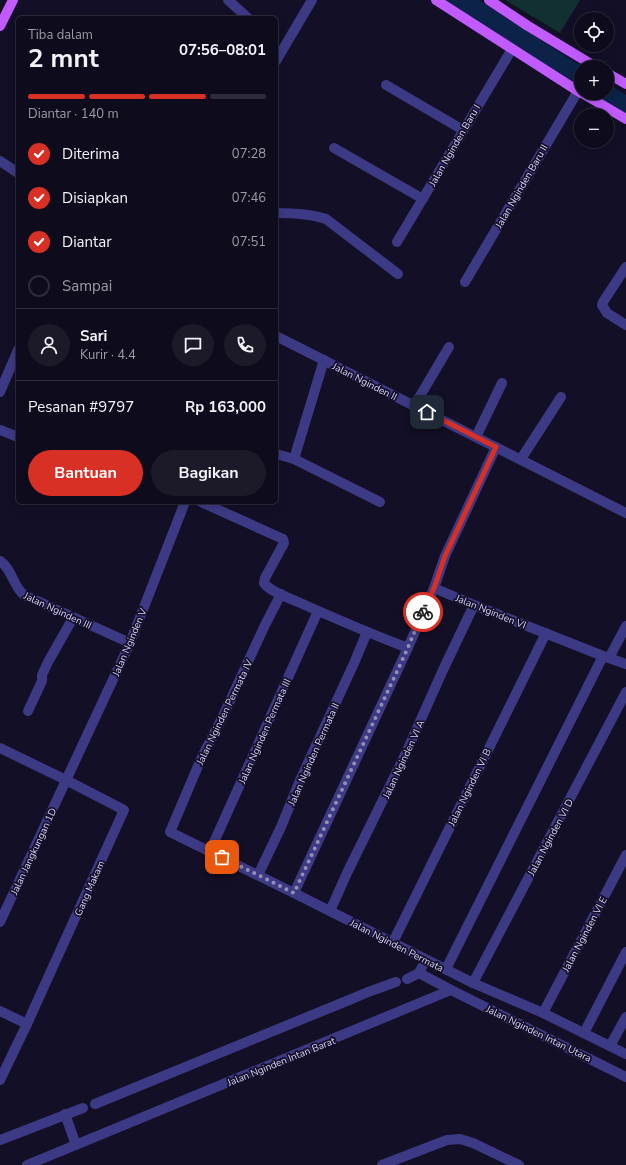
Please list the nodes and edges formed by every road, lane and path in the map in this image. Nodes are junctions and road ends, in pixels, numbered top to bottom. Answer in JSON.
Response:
{"nodes":[{"id":1,"x":13,"y":0,"type":"edge"},
{"id":2,"x":228,"y":0,"type":"edge"},
{"id":3,"x":312,"y":0,"type":"edge"},
{"id":4,"x":436,"y":0,"type":"edge"},
{"id":5,"x":489,"y":0,"type":"edge"},
{"id":6,"x":246,"y":16,"type":"edge"},
{"id":7,"x":0,"y":26,"type":"edge"},
{"id":8,"x":280,"y":46,"type":"edge"},
{"id":9,"x":512,"y":49,"type":"junction"},
{"id":10,"x":584,"y":60,"type":"edge"},
{"id":11,"x":614,"y":77,"type":"edge"},
{"id":12,"x":626,"y":84,"type":"edge"},
{"id":13,"x":386,"y":86,"type":"dead end"},
{"id":14,"x":574,"y":88,"type":"edge"},
{"id":15,"x":575,"y":100,"type":"edge"},
{"id":16,"x":594,"y":100,"type":"edge"},
{"id":17,"x":626,"y":119,"type":"edge"},
{"id":18,"x":463,"y":130,"type":"junction"},
{"id":19,"x":334,"y":148,"type":"dead end"},
{"id":20,"x":0,"y":161,"type":"edge"},
{"id":21,"x":16,"y":172,"type":"edge"},
{"id":22,"x":423,"y":200,"type":"junction"},
{"id":23,"x":278,"y":213,"type":"edge"},
{"id":24,"x":397,"y":242,"type":"dead end"},
{"id":25,"x":626,"y":267,"type":"edge"},
{"id":26,"x":398,"y":274,"type":"dead end"},
{"id":27,"x":465,"y":282,"type":"dead end"},
{"id":28,"x":626,"y":325,"type":"edge"},
{"id":29,"x":278,"y":337,"type":"edge"},
{"id":30,"x":449,"y":347,"type":"dead end"},
{"id":31,"x":16,"y":355,"type":"edge"},
{"id":32,"x":324,"y":360,"type":"junction"},
{"id":33,"x":502,"y":383,"type":"dead end"},
{"id":34,"x":0,"y":392,"type":"edge"},
{"id":35,"x":561,"y":397,"type":"dead end"},
{"id":36,"x":414,"y":406,"type":"junction"},
{"id":37,"x":0,"y":430,"type":"edge"},
{"id":38,"x":16,"y":436,"type":"edge"},
{"id":39,"x":476,"y":437,"type":"junction"},
{"id":40,"x":496,"y":447,"type":"junction"},
{"id":41,"x":278,"y":455,"type":"edge"},
{"id":42,"x":294,"y":459,"type":"junction"},
{"id":43,"x":521,"y":459,"type":"junction"},
{"id":44,"x":380,"y":502,"type":"dead end"},
{"id":45,"x":184,"y":504,"type":"edge"},
{"id":46,"x":204,"y":504,"type":"edge"},
{"id":47,"x":626,"y":513,"type":"edge"},
{"id":48,"x":0,"y":561,"type":"edge"},
{"id":49,"x":434,"y":588,"type":"junction"},
{"id":50,"x":281,"y":594,"type":"junction"},
{"id":51,"x":474,"y":606,"type":"junction"},
{"id":52,"x":318,"y":611,"type":"junction"},
{"id":53,"x":73,"y":618,"type":"junction"},
{"id":54,"x":626,"y":626,"type":"edge"},
{"id":55,"x":367,"y":632,"type":"junction"},
{"id":56,"x":546,"y":633,"type":"junction"},
{"id":57,"x":130,"y":643,"type":"junction"},
{"id":58,"x":408,"y":648,"type":"junction"},
{"id":59,"x":606,"y":657,"type":"junction"},
{"id":60,"x":626,"y":664,"type":"edge"},
{"id":61,"x":626,"y":692,"type":"edge"},
{"id":62,"x":28,"y":711,"type":"dead end"},
{"id":63,"x":0,"y":748,"type":"edge"},
{"id":64,"x":66,"y":780,"type":"junction"},
{"id":65,"x":170,"y":832,"type":"joint"},
{"id":66,"x":210,"y":852,"type":"junction"},
{"id":67,"x":626,"y":856,"type":"edge"},
{"id":68,"x":258,"y":875,"type":"junction"},
{"id":69,"x":294,"y":893,"type":"junction"},
{"id":70,"x":330,"y":911,"type":"junction"},
{"id":71,"x":0,"y":922,"type":"edge"},
{"id":72,"x":393,"y":942,"type":"junction"},
{"id":73,"x":626,"y":952,"type":"edge"},
{"id":74,"x":425,"y":960,"type":"junction"},
{"id":75,"x":446,"y":969,"type":"junction"},
{"id":76,"x":419,"y":973,"type":"junction"},
{"id":77,"x":407,"y":979,"type":"dead end"},
{"id":78,"x":396,"y":982,"type":"dead end"},
{"id":79,"x":473,"y":983,"type":"junction"},
{"id":80,"x":452,"y":990,"type":"junction"},
{"id":81,"x":0,"y":1011,"type":"edge"},
{"id":82,"x":543,"y":1013,"type":"junction"},
{"id":83,"x":626,"y":1017,"type":"edge"},
{"id":84,"x":27,"y":1024,"type":"junction"},
{"id":85,"x":584,"y":1033,"type":"junction"},
{"id":86,"x":610,"y":1046,"type":"junction"},
{"id":87,"x":626,"y":1054,"type":"edge"},
{"id":88,"x":626,"y":1077,"type":"edge"},
{"id":89,"x":0,"y":1080,"type":"edge"},
{"id":90,"x":95,"y":1104,"type":"dead end"},
{"id":91,"x":83,"y":1108,"type":"dead end"},
{"id":92,"x":65,"y":1114,"type":"junction"},
{"id":93,"x":0,"y":1140,"type":"edge"},
{"id":94,"x":76,"y":1145,"type":"junction"},
{"id":95,"x":26,"y":1165,"type":"edge"},
{"id":96,"x":382,"y":1165,"type":"edge"},
{"id":97,"x":519,"y":1165,"type":"edge"}],
"edges":[{"from":1,"to":7,"type":"main road"},
{"from":2,"to":6,"type":"street"},
{"from":3,"to":8,"type":"street"},
{"from":4,"to":9,"type":"main road"},
{"from":5,"to":10,"type":"main road"},
{"from":9,"to":14,"type":"main road"},
{"from":9,"to":18,"type":"street","name":"Jalan Nginden Baru I"},
{"from":11,"to":12,"type":"main road"},
{"from":13,"to":18,"type":"street"},
{"from":15,"to":27,"type":"street","name":"Jalan Nginden Baru II"},
{"from":16,"to":17,"type":"main road"},
{"from":18,"to":22,"type":"street","name":"Jalan Nginden Baru I"},
{"from":19,"to":22,"type":"street"},
{"from":20,"to":21,"type":"street"},
{"from":22,"to":24,"type":"street","name":"Jalan Nginden Baru I"},
{"from":23,"to":26,"type":"street"},
{"from":25,"to":28,"type":"street"},
{"from":29,"to":32,"type":"street","name":"Jalan Nginden II"},
{"from":30,"to":36,"type":"street"},
{"from":31,"to":34,"type":"street"},
{"from":32,"to":36,"type":"street","name":"Jalan Nginden II"},
{"from":32,"to":42,"type":"street"},
{"from":33,"to":39,"type":"street"},
{"from":35,"to":43,"type":"street"},
{"from":36,"to":39,"type":"street","name":"Jalan Nginden II"},
{"from":37,"to":38,"type":"street"},
{"from":39,"to":40,"type":"street","name":"Jalan Nginden II"},
{"from":40,"to":43,"type":"street","name":"Jalan Nginden II"},
{"from":40,"to":49,"type":"street"},
{"from":41,"to":42,"type":"street"},
{"from":42,"to":44,"type":"street"},
{"from":43,"to":47,"type":"street","name":"Jalan Nginden II"},
{"from":45,"to":57,"type":"street","name":"Jalan Nginden V"},
{"from":46,"to":50,"type":"street"},
{"from":48,"to":53,"type":"street","name":"Jalan Nginden III"},
{"from":49,"to":51,"type":"street","name":"Jalan Nginden VI"},
{"from":49,"to":58,"type":"street"},
{"from":50,"to":52,"type":"street"},
{"from":50,"to":65,"type":"street","name":"Jalan Nginden Permata IV"},
{"from":51,"to":56,"type":"street","name":"Jalan Nginden VI"},
{"from":51,"to":70,"type":"street","name":"Jalan Nginden VI A"},
{"from":52,"to":55,"type":"street"},
{"from":52,"to":66,"type":"street","name":"Jalan Nginden Permata III"},
{"from":53,"to":57,"type":"street","name":"Jalan Nginden III"},
{"from":53,"to":62,"type":"street"},
{"from":54,"to":59,"type":"street"},
{"from":55,"to":58,"type":"street"},
{"from":55,"to":68,"type":"street","name":"Jalan Nginden Permata II"},
{"from":56,"to":59,"type":"street","name":"Jalan Nginden VI"},
{"from":56,"to":72,"type":"street","name":"Jalan Nginden VI B"},
{"from":57,"to":64,"type":"street","name":"Jalan Nginden V"},
{"from":58,"to":69,"type":"street"},
{"from":59,"to":60,"type":"street","name":"Jalan Nginden VI"},
{"from":59,"to":75,"type":"street"},
{"from":61,"to":79,"type":"street","name":"Jalan Nginden VI D"},
{"from":63,"to":64,"type":"street"},
{"from":64,"to":71,"type":"street","name":"Jalan Jangkungan 1D"},
{"from":64,"to":84,"type":"street","name":"Gang Makam"},
{"from":65,"to":66,"type":"street","name":"Jalan Nginden Permata"},
{"from":66,"to":68,"type":"street","name":"Jalan Nginden Permata"},
{"from":67,"to":82,"type":"street","name":"Jalan Nginden VI E"},
{"from":68,"to":69,"type":"street","name":"Jalan Nginden Permata"},
{"from":69,"to":70,"type":"street","name":"Jalan Nginden Permata"},
{"from":70,"to":72,"type":"street","name":"Jalan Nginden Permata"},
{"from":72,"to":74,"type":"street","name":"Jalan Nginden Permata"},
{"from":73,"to":85,"type":"street"},
{"from":74,"to":75,"type":"street","name":"Jalan Nginden Permata"},
{"from":74,"to":76,"type":"street"},
{"from":75,"to":79,"type":"street","name":"Jalan Nginden Permata"},
{"from":76,"to":77,"type":"street"},
{"from":76,"to":80,"type":"street"},
{"from":78,"to":90,"type":"street"},
{"from":79,"to":82,"type":"street","name":"Jalan Nginden Permata"},
{"from":80,"to":88,"type":"street","name":"Jalan Nginden Intan Utara"},
{"from":80,"to":94,"type":"street","name":"Jalan Nginden Intan Barat"},
{"from":81,"to":84,"type":"street"},
{"from":82,"to":85,"type":"street","name":"Jalan Nginden Permata"},
{"from":83,"to":86,"type":"street"},
{"from":84,"to":89,"type":"street"},
{"from":85,"to":86,"type":"street","name":"Jalan Nginden Permata"},
{"from":86,"to":87,"type":"street","name":"Jalan Nginden Permata"},
{"from":91,"to":92,"type":"street"},
{"from":92,"to":93,"type":"street"},
{"from":92,"to":94,"type":"street"},
{"from":94,"to":95,"type":"street","name":"Jalan Nginden Intan Barat"},
{"from":96,"to":97,"type":"street"}]}
